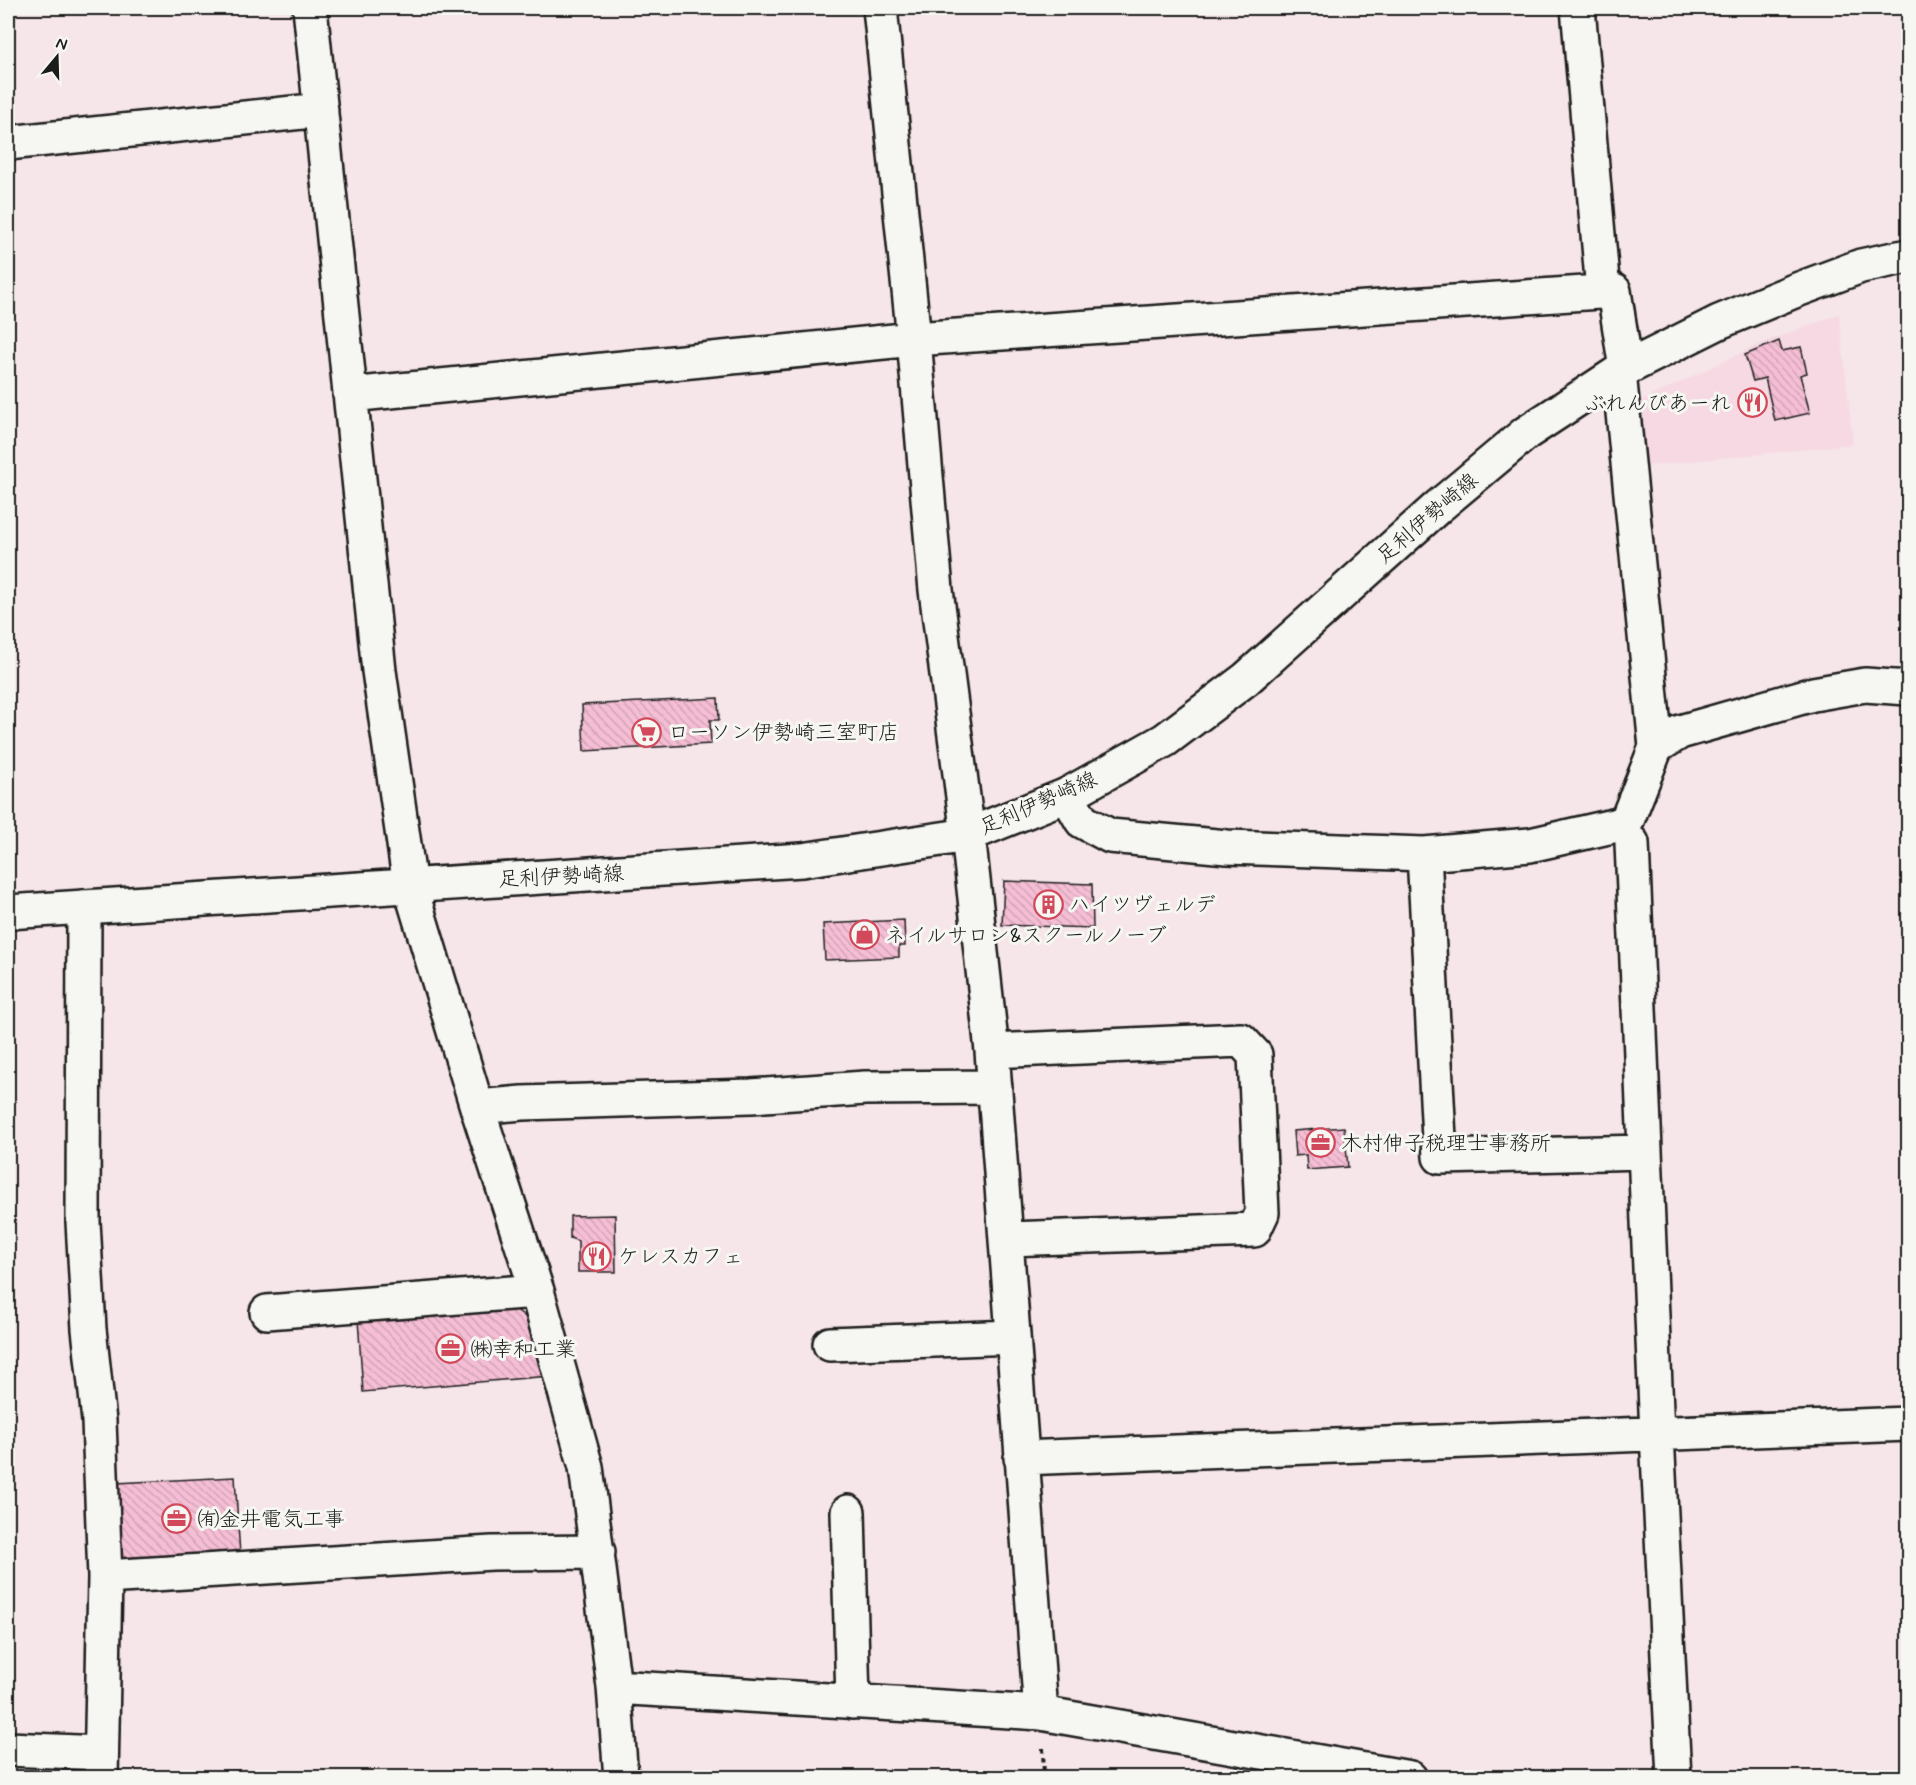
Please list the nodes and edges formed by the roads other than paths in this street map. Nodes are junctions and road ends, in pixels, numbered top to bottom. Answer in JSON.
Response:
{"nodes":[{"id":1,"x":310,"y":8,"type":"edge"},
{"id":2,"x":880,"y":8,"type":"edge"},
{"id":3,"x":1578,"y":8,"type":"edge"},
{"id":4,"x":321,"y":110,"type":"junction"},
{"id":5,"x":8,"y":142,"type":"edge"},
{"id":6,"x":1908,"y":256,"type":"edge"},
{"id":7,"x":1603,"y":291,"type":"junction"},
{"id":8,"x":914,"y":339,"type":"junction"},
{"id":9,"x":1622,"y":371,"type":"junction"},
{"id":10,"x":350,"y":395,"type":"junction"},
{"id":11,"x":1908,"y":688,"type":"edge"},
{"id":12,"x":1656,"y":747,"type":"junction"},
{"id":13,"x":1067,"y":795,"type":"junction"},
{"id":14,"x":968,"y":835,"type":"junction"},
{"id":15,"x":1632,"y":843,"type":"dead end"},
{"id":16,"x":1424,"y":854,"type":"junction"},
{"id":17,"x":410,"y":886,"type":"junction"},
{"id":18,"x":84,"y":907,"type":"junction"},
{"id":19,"x":8,"y":912,"type":"edge"},
{"id":20,"x":992,"y":1050,"type":"junction"},
{"id":21,"x":995,"y":1087,"type":"junction"},
{"id":22,"x":477,"y":1107,"type":"junction"},
{"id":23,"x":1645,"y":1152,"type":"junction"},
{"id":24,"x":1006,"y":1239,"type":"junction"},
{"id":25,"x":537,"y":1291,"type":"junction"},
{"id":26,"x":267,"y":1312,"type":"dead end"},
{"id":27,"x":1012,"y":1337,"type":"junction"},
{"id":28,"x":830,"y":1344,"type":"dead end"},
{"id":29,"x":1908,"y":1424,"type":"edge"},
{"id":30,"x":1657,"y":1434,"type":"junction"},
{"id":31,"x":1021,"y":1458,"type":"junction"},
{"id":32,"x":848,"y":1512,"type":"dead end"},
{"id":33,"x":598,"y":1552,"type":"junction"},
{"id":34,"x":105,"y":1576,"type":"junction"},
{"id":35,"x":614,"y":1687,"type":"junction"},
{"id":36,"x":853,"y":1702,"type":"junction"},
{"id":37,"x":1041,"y":1713,"type":"junction"},
{"id":38,"x":8,"y":1749,"type":"edge"},
{"id":39,"x":101,"y":1765,"type":"edge"},
{"id":40,"x":621,"y":1778,"type":"edge"},
{"id":41,"x":1410,"y":1778,"type":"edge"},
{"id":42,"x":1674,"y":1778,"type":"edge"}],
"edges":[{"from":1,"to":4,"type":"street"},
{"from":2,"to":8,"type":"street"},
{"from":3,"to":7,"type":"street"},
{"from":4,"to":5,"type":"street"},
{"from":4,"to":10,"type":"street"},
{"from":6,"to":9,"type":"street","name":"足利伊勢崎線"},
{"from":7,"to":8,"type":"street"},
{"from":7,"to":9,"type":"street"},
{"from":8,"to":10,"type":"street"},
{"from":8,"to":14,"type":"street"},
{"from":9,"to":12,"type":"street"},
{"from":9,"to":13,"type":"street","name":"足利伊勢崎線"},
{"from":10,"to":17,"type":"street"},
{"from":11,"to":12,"type":"street"},
{"from":12,"to":16,"type":"street"},
{"from":13,"to":14,"type":"street","name":"足利伊勢崎線"},
{"from":13,"to":16,"type":"street"},
{"from":14,"to":17,"type":"street","name":"足利伊勢崎線"},
{"from":14,"to":20,"type":"street"},
{"from":15,"to":23,"type":"street"},
{"from":16,"to":23,"type":"street"},
{"from":17,"to":18,"type":"street","name":"足利伊勢崎線"},
{"from":17,"to":22,"type":"street"},
{"from":18,"to":19,"type":"street","name":"足利伊勢崎線"},
{"from":18,"to":34,"type":"street"},
{"from":20,"to":21,"type":"street"},
{"from":20,"to":24,"type":"street"},
{"from":21,"to":22,"type":"street"},
{"from":21,"to":24,"type":"street"},
{"from":22,"to":25,"type":"street"},
{"from":23,"to":30,"type":"street"},
{"from":24,"to":27,"type":"street"},
{"from":25,"to":26,"type":"street"},
{"from":25,"to":33,"type":"street"},
{"from":27,"to":28,"type":"street"},
{"from":27,"to":31,"type":"street"},
{"from":29,"to":30,"type":"street"},
{"from":30,"to":31,"type":"street"},
{"from":30,"to":42,"type":"street"},
{"from":31,"to":37,"type":"street"},
{"from":32,"to":36,"type":"street"},
{"from":33,"to":34,"type":"street"},
{"from":33,"to":35,"type":"street"},
{"from":34,"to":39,"type":"street"},
{"from":35,"to":36,"type":"street"},
{"from":35,"to":40,"type":"street"},
{"from":36,"to":37,"type":"street"},
{"from":37,"to":41,"type":"street"},
{"from":38,"to":39,"type":"street"}]}
